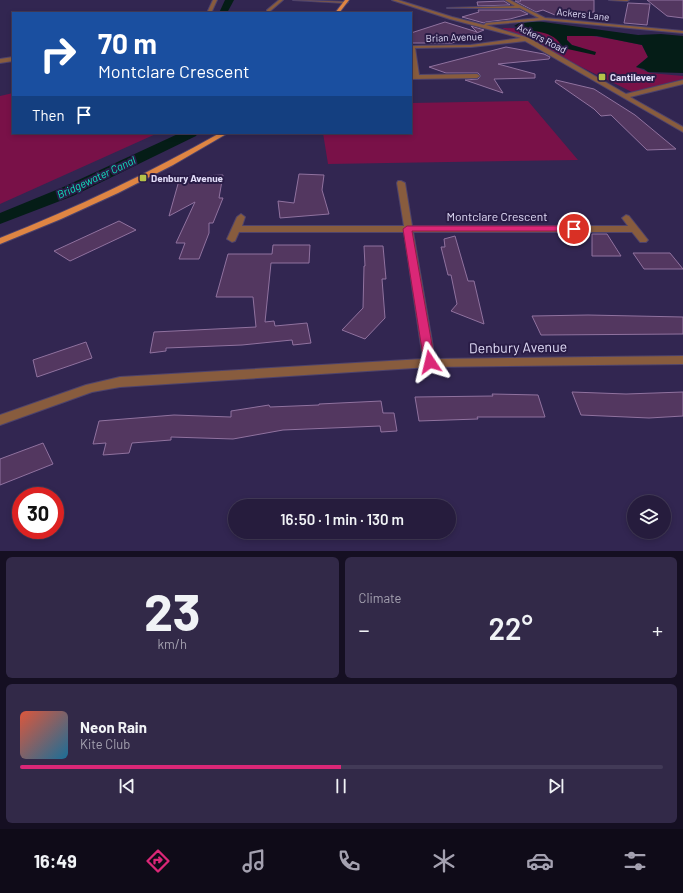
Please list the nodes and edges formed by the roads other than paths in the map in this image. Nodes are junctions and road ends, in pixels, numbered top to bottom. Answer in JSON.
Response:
{"nodes":[{"id":1,"x":215,"y":0,"type":"edge"},
{"id":2,"x":281,"y":0,"type":"edge"},
{"id":3,"x":295,"y":0,"type":"edge"},
{"id":4,"x":394,"y":0,"type":"edge"},
{"id":5,"x":507,"y":0,"type":"edge"},
{"id":6,"x":611,"y":0,"type":"edge"},
{"id":7,"x":627,"y":0,"type":"edge"},
{"id":8,"x":347,"y":1,"type":"edge"},
{"id":9,"x":520,"y":7,"type":"junction"},
{"id":10,"x":449,"y":8,"type":"dead end"},
{"id":11,"x":268,"y":11,"type":"dead end"},
{"id":12,"x":209,"y":12,"type":"edge"},
{"id":13,"x":338,"y":12,"type":"edge"},
{"id":14,"x":544,"y":19,"type":"junction"},
{"id":15,"x":481,"y":25,"type":"junction"},
{"id":16,"x":683,"y":32,"type":"edge"},
{"id":17,"x":527,"y":40,"type":"junction"},
{"id":18,"x":12,"y":59,"type":"edge"},
{"id":19,"x":0,"y":61,"type":"edge"},
{"id":20,"x":477,"y":76,"type":"dead end"},
{"id":21,"x":414,"y":77,"type":"edge"},
{"id":22,"x":683,"y":82,"type":"edge"},
{"id":23,"x":626,"y":96,"type":"junction"},
{"id":24,"x":668,"y":122,"type":"junction"},
{"id":25,"x":683,"y":124,"type":"edge"},
{"id":26,"x":683,"y":130,"type":"edge"},
{"id":27,"x":223,"y":134,"type":"edge"},
{"id":28,"x":401,"y":183,"type":"dead end"},
{"id":29,"x":241,"y":217,"type":"dead end"},
{"id":30,"x":626,"y":218,"type":"dead end"},
{"id":31,"x":236,"y":229,"type":"junction"},
{"id":32,"x":407,"y":229,"type":"junction"},
{"id":33,"x":634,"y":229,"type":"junction"},
{"id":34,"x":232,"y":239,"type":"dead end"},
{"id":35,"x":643,"y":240,"type":"dead end"},
{"id":36,"x":0,"y":241,"type":"edge"},
{"id":37,"x":683,"y":360,"type":"edge"},
{"id":38,"x":430,"y":362,"type":"junction"},
{"id":39,"x":0,"y":420,"type":"edge"}],
"edges":[{"from":1,"to":12,"type":"street"},
{"from":2,"to":11,"type":"street"},
{"from":3,"to":8,"type":"street"},
{"from":4,"to":15,"type":"street","name":"Ackers Road"},
{"from":5,"to":9,"type":"street"},
{"from":6,"to":7,"type":"street"},
{"from":8,"to":13,"type":"main road"},
{"from":9,"to":10,"type":"street"},
{"from":9,"to":14,"type":"street"},
{"from":14,"to":15,"type":"street","name":"Ackers Lane"},
{"from":14,"to":16,"type":"street","name":"Ackers Lane"},
{"from":15,"to":17,"type":"street","name":"Ackers Road"},
{"from":17,"to":21,"type":"street","name":"Brian Avenue"},
{"from":17,"to":23,"type":"street","name":"Ackers Road"},
{"from":18,"to":19,"type":"street"},
{"from":20,"to":21,"type":"street","name":"Brian Avenue"},
{"from":22,"to":23,"type":"street"},
{"from":23,"to":24,"type":"street","name":"Ackers Road"},
{"from":24,"to":25,"type":"street","name":"Ackers Road"},
{"from":24,"to":26,"type":"street","name":"Ackers Road"},
{"from":27,"to":36,"type":"main road"},
{"from":28,"to":32,"type":"street"},
{"from":29,"to":31,"type":"street"},
{"from":30,"to":33,"type":"street"},
{"from":31,"to":32,"type":"street","name":"Montclare Crescent"},
{"from":31,"to":34,"type":"street"},
{"from":32,"to":33,"type":"street","name":"Montclare Crescent"},
{"from":32,"to":38,"type":"street"},
{"from":33,"to":35,"type":"street"},
{"from":37,"to":38,"type":"street","name":"Denbury Avenue"},
{"from":38,"to":39,"type":"street","name":"Denbury Avenue"}]}
